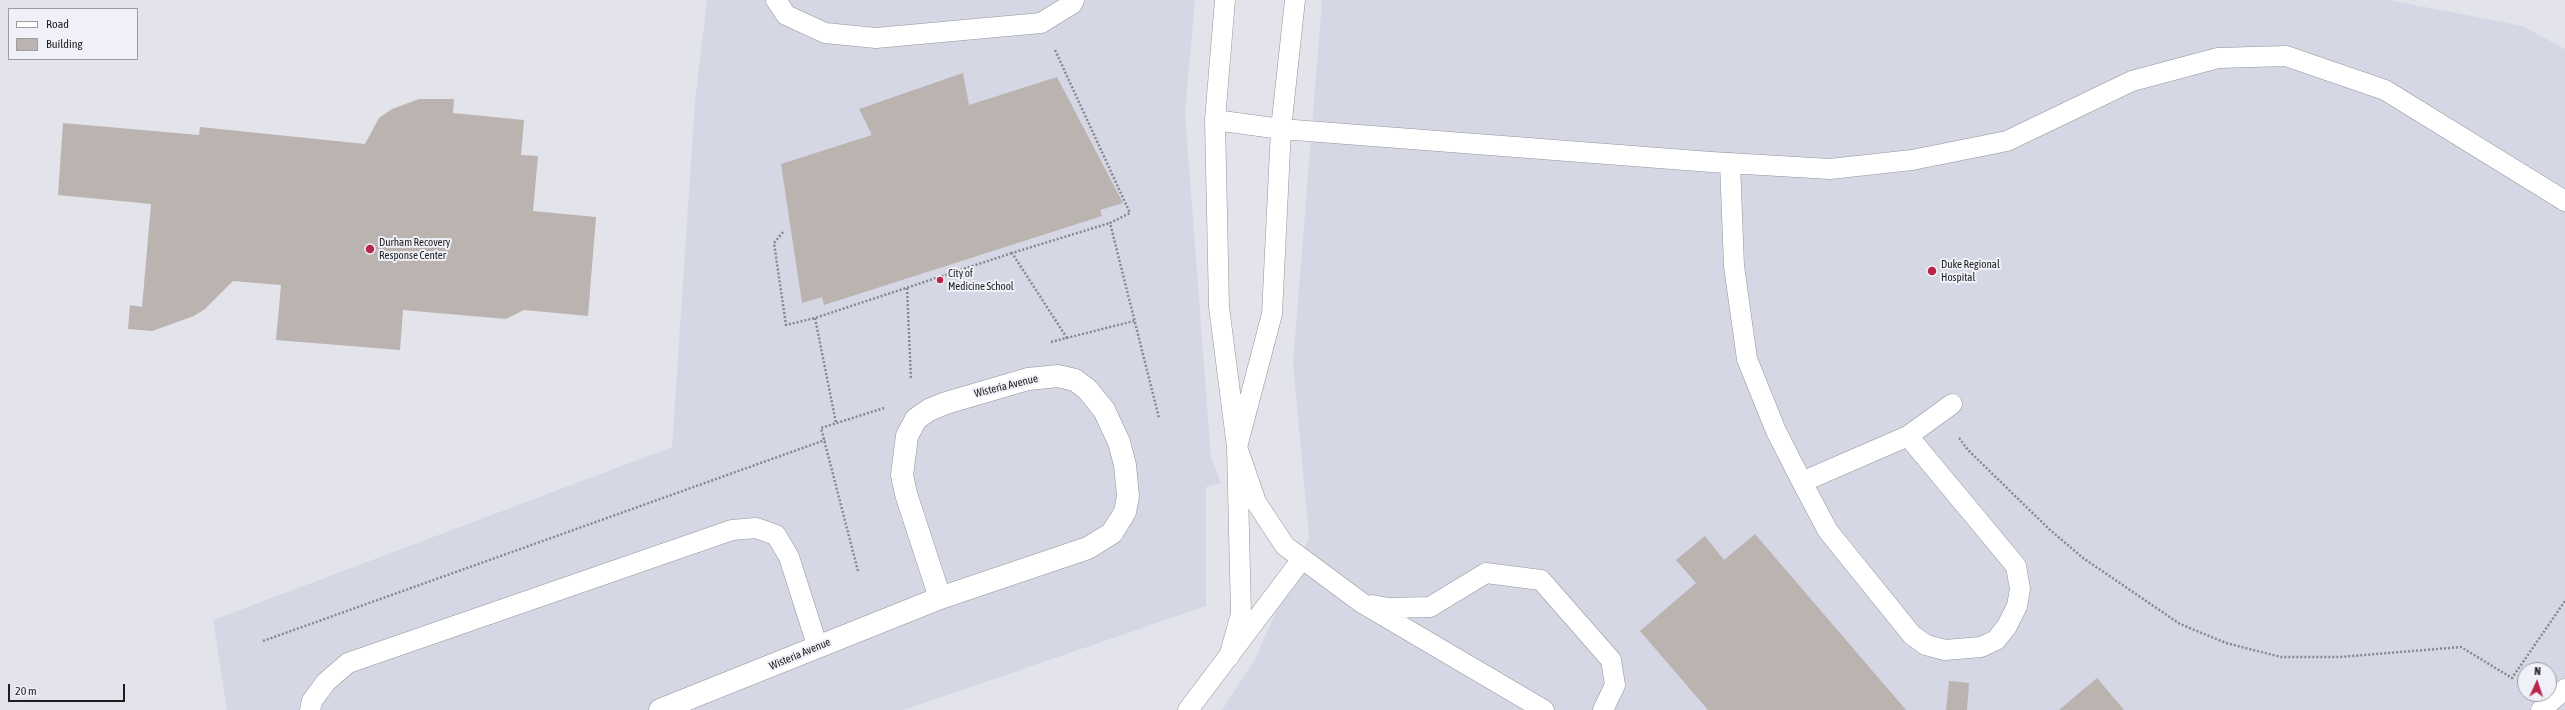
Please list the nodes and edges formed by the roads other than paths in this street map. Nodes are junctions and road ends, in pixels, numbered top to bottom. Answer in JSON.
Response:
{"nodes":[{"id":1,"x":776,"y":0,"type":"edge"},
{"id":2,"x":1074,"y":0,"type":"edge"},
{"id":3,"x":1225,"y":0,"type":"edge"},
{"id":4,"x":1295,"y":0,"type":"edge"},
{"id":5,"x":1215,"y":120,"type":"junction"},
{"id":6,"x":1281,"y":129,"type":"junction"},
{"id":7,"x":1730,"y":163,"type":"junction"},
{"id":8,"x":2565,"y":201,"type":"edge"},
{"id":9,"x":1952,"y":404,"type":"dead end"},
{"id":10,"x":1908,"y":436,"type":"junction"},
{"id":11,"x":1237,"y":447,"type":"junction"},
{"id":12,"x":1802,"y":482,"type":"junction"},
{"id":13,"x":1302,"y":559,"type":"junction"},
{"id":14,"x":940,"y":598,"type":"junction"},
{"id":15,"x":1362,"y":603,"type":"junction"},
{"id":16,"x":817,"y":646,"type":"junction"},
{"id":17,"x":1229,"y":657,"type":"junction"},
{"id":18,"x":2565,"y":689,"type":"edge"},
{"id":19,"x":310,"y":710,"type":"edge"},
{"id":20,"x":660,"y":710,"type":"edge"},
{"id":21,"x":1188,"y":710,"type":"edge"},
{"id":22,"x":1544,"y":710,"type":"edge"},
{"id":23,"x":1603,"y":710,"type":"edge"},
{"id":24,"x":2542,"y":710,"type":"edge"}],
"edges":[{"from":1,"to":2,"type":"lane"},
{"from":3,"to":5,"type":"lane"},
{"from":4,"to":6,"type":"lane"},
{"from":5,"to":6,"type":"lane"},
{"from":5,"to":11,"type":"lane"},
{"from":6,"to":7,"type":"lane"},
{"from":6,"to":11,"type":"lane"},
{"from":7,"to":8,"type":"lane"},
{"from":7,"to":12,"type":"lane"},
{"from":9,"to":10,"type":"lane"},
{"from":10,"to":12,"type":"lane"},
{"from":10,"to":12,"type":"lane"},
{"from":11,"to":13,"type":"lane"},
{"from":11,"to":17,"type":"lane"},
{"from":13,"to":15,"type":"lane"},
{"from":13,"to":17,"type":"lane"},
{"from":14,"to":14,"type":"street","name":"Wisteria Avenue"},
{"from":14,"to":16,"type":"street","name":"Wisteria Avenue"},
{"from":15,"to":22,"type":"lane"},
{"from":15,"to":23,"type":"lane"},
{"from":16,"to":19,"type":"lane"},
{"from":16,"to":20,"type":"street","name":"Wisteria Avenue"},
{"from":17,"to":21,"type":"lane"},
{"from":18,"to":24,"type":"lane"}]}
